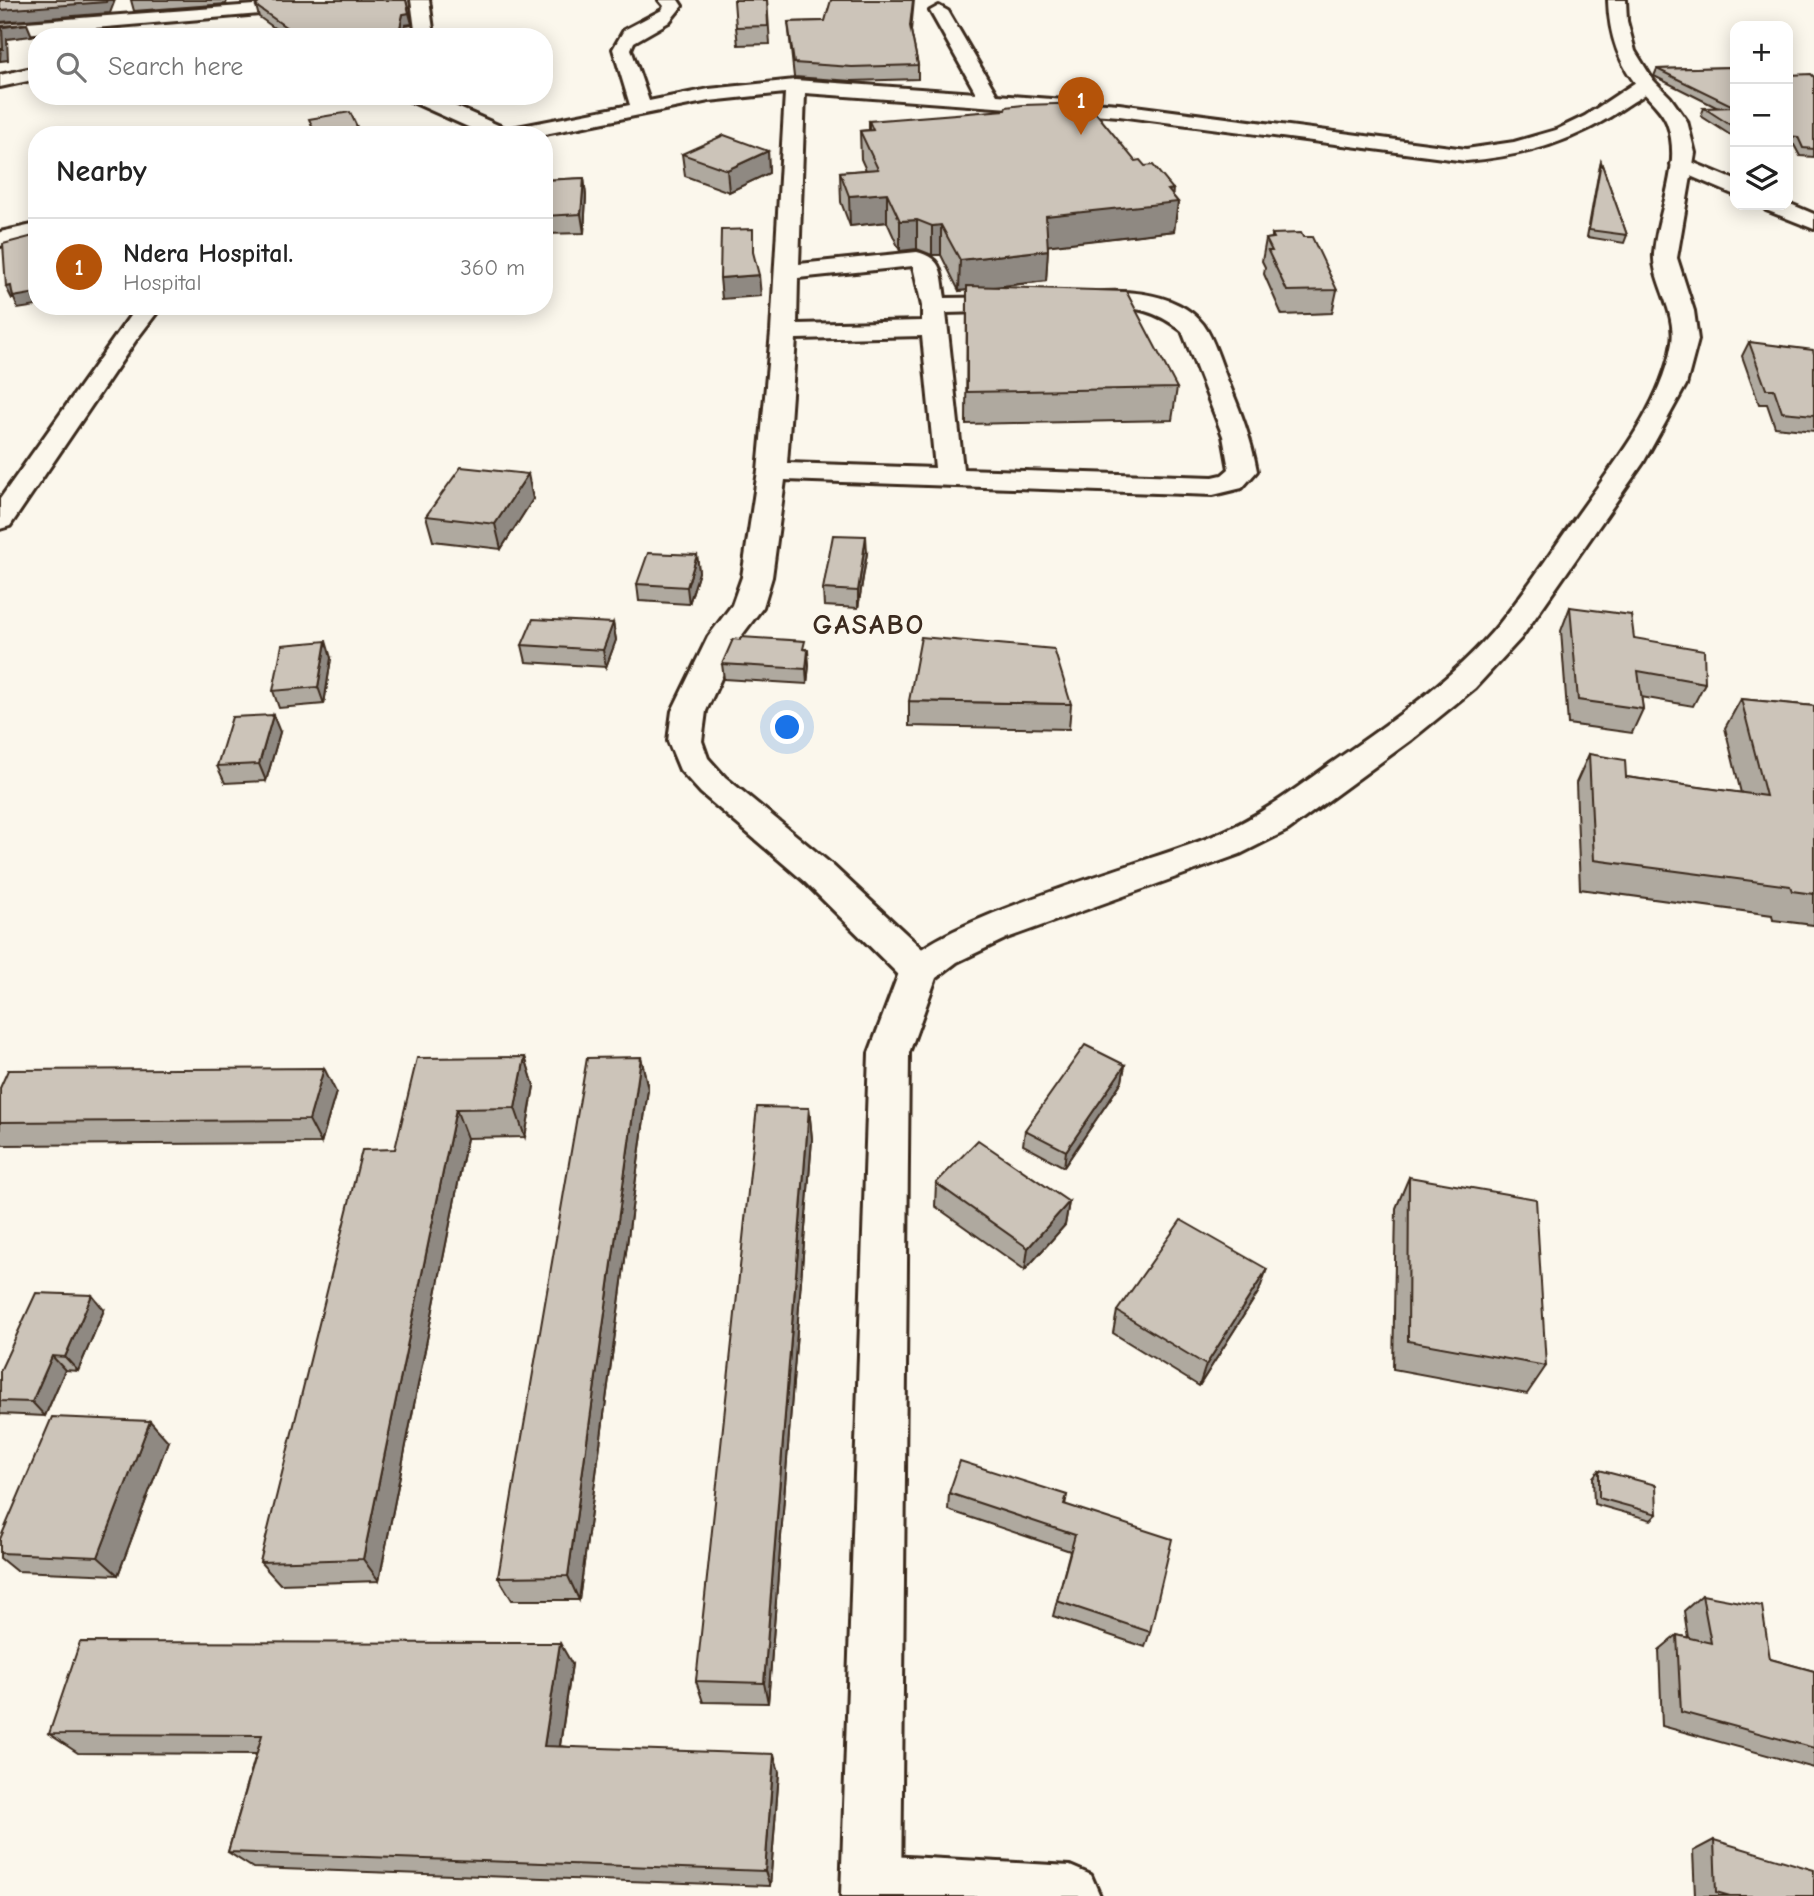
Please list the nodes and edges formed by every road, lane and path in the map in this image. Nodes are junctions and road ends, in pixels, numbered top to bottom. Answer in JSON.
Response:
{"nodes":[{"id":1,"x":100,"y":0,"type":"edge"},
{"id":2,"x":420,"y":0,"type":"edge"},
{"id":3,"x":668,"y":0,"type":"edge"},
{"id":4,"x":1617,"y":0,"type":"edge"},
{"id":5,"x":939,"y":11,"type":"dead end"},
{"id":6,"x":254,"y":12,"type":"edge"},
{"id":7,"x":174,"y":14,"type":"junction"},
{"id":8,"x":95,"y":22,"type":"junction"},
{"id":9,"x":172,"y":28,"type":"edge"},
{"id":10,"x":424,"y":28,"type":"edge"},
{"id":11,"x":0,"y":30,"type":"edge"},
{"id":12,"x":28,"y":76,"type":"edge"},
{"id":13,"x":0,"y":81,"type":"edge"},
{"id":14,"x":1646,"y":83,"type":"junction"},
{"id":15,"x":795,"y":86,"type":"junction"},
{"id":16,"x":989,"y":99,"type":"junction"},
{"id":17,"x":436,"y":105,"type":"edge"},
{"id":18,"x":641,"y":107,"type":"junction"},
{"id":19,"x":485,"y":126,"type":"edge"},
{"id":20,"x":549,"y":126,"type":"edge"},
{"id":21,"x":1682,"y":164,"type":"junction"},
{"id":22,"x":1730,"y":186,"type":"edge"},
{"id":23,"x":1786,"y":210,"type":"edge"},
{"id":24,"x":1814,"y":222,"type":"edge"},
{"id":25,"x":28,"y":233,"type":"edge"},
{"id":26,"x":0,"y":239,"type":"edge"},
{"id":27,"x":788,"y":272,"type":"junction"},
{"id":28,"x":143,"y":315,"type":"edge"},
{"id":29,"x":934,"y":317,"type":"junction"},
{"id":30,"x":784,"y":332,"type":"junction"},
{"id":31,"x":772,"y":471,"type":"junction"},
{"id":32,"x":950,"y":477,"type":"junction"},
{"id":33,"x":0,"y":520,"type":"edge"},
{"id":34,"x":919,"y":970,"type":"junction"},
{"id":35,"x":871,"y":1890,"type":"edge"},
{"id":36,"x":1070,"y":1896,"type":"edge"}],
"edges":[{"from":1,"to":8,"type":"street"},
{"from":2,"to":10,"type":"street"},
{"from":3,"to":18,"type":"street"},
{"from":4,"to":14,"type":"street"},
{"from":5,"to":16,"type":"street"},
{"from":6,"to":7,"type":"street"},
{"from":7,"to":8,"type":"street"},
{"from":7,"to":9,"type":"street"},
{"from":8,"to":11,"type":"street"},
{"from":12,"to":13,"type":"street"},
{"from":14,"to":16,"type":"street"},
{"from":14,"to":21,"type":"street"},
{"from":15,"to":16,"type":"street"},
{"from":15,"to":18,"type":"street"},
{"from":15,"to":27,"type":"street"},
{"from":17,"to":19,"type":"street"},
{"from":18,"to":20,"type":"street"},
{"from":21,"to":22,"type":"street"},
{"from":21,"to":34,"type":"street"},
{"from":23,"to":24,"type":"street"},
{"from":25,"to":26,"type":"street"},
{"from":27,"to":29,"type":"street"},
{"from":27,"to":30,"type":"street"},
{"from":28,"to":33,"type":"street"},
{"from":29,"to":30,"type":"street"},
{"from":29,"to":32,"type":"street"},
{"from":29,"to":32,"type":"street"},
{"from":30,"to":31,"type":"street"},
{"from":31,"to":32,"type":"street"},
{"from":31,"to":34,"type":"street"},
{"from":34,"to":35,"type":"street"},
{"from":35,"to":36,"type":"street"}]}
